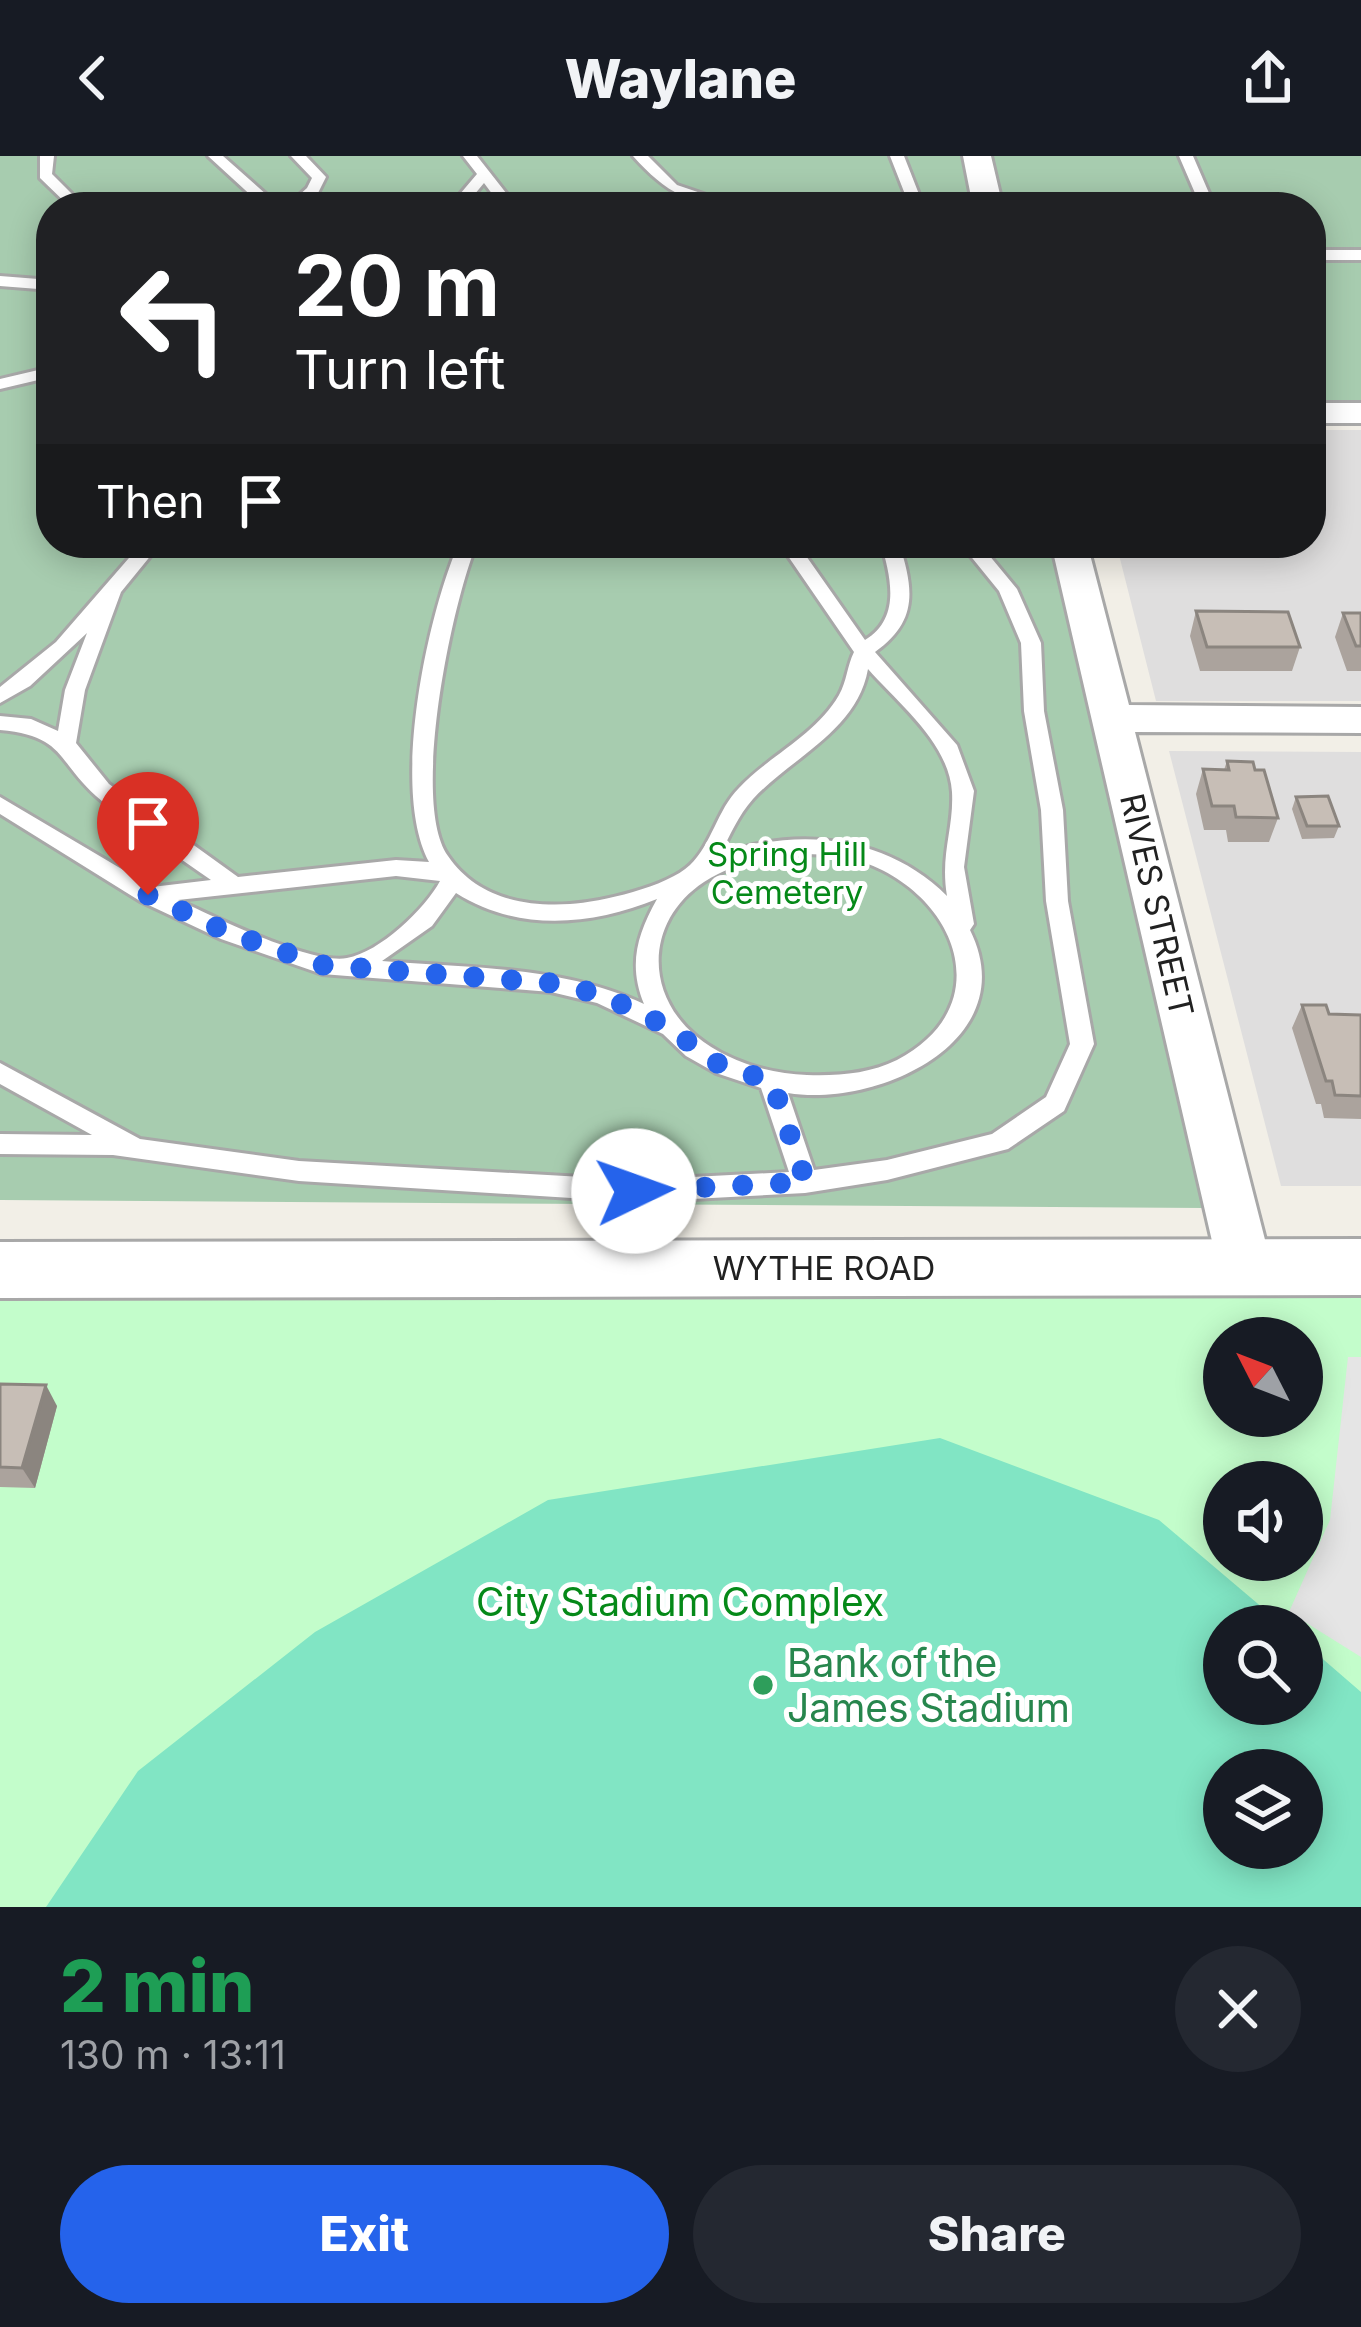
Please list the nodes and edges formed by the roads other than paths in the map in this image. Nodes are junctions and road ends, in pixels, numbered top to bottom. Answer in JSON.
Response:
{"nodes":[{"id":1,"x":47,"y":156,"type":"edge"},
{"id":2,"x":215,"y":156,"type":"edge"},
{"id":3,"x":298,"y":156,"type":"edge"},
{"id":4,"x":470,"y":156,"type":"edge"},
{"id":5,"x":640,"y":156,"type":"edge"},
{"id":6,"x":897,"y":156,"type":"edge"},
{"id":7,"x":977,"y":156,"type":"edge"},
{"id":8,"x":1186,"y":156,"type":"edge"},
{"id":9,"x":484,"y":174,"type":"junction"},
{"id":10,"x":63,"y":192,"type":"edge"},
{"id":11,"x":255,"y":192,"type":"edge"},
{"id":12,"x":311,"y":192,"type":"edge"},
{"id":13,"x":469,"y":192,"type":"edge"},
{"id":14,"x":498,"y":192,"type":"edge"},
{"id":15,"x":685,"y":192,"type":"edge"},
{"id":16,"x":911,"y":192,"type":"edge"},
{"id":17,"x":985,"y":192,"type":"edge"},
{"id":18,"x":1202,"y":192,"type":"edge"},
{"id":19,"x":1326,"y":255,"type":"edge"},
{"id":20,"x":1361,"y":255,"type":"edge"},
{"id":21,"x":0,"y":281,"type":"edge"},
{"id":22,"x":36,"y":284,"type":"edge"},
{"id":23,"x":36,"y":376,"type":"edge"},
{"id":24,"x":0,"y":384,"type":"edge"},
{"id":25,"x":1326,"y":413,"type":"edge"},
{"id":26,"x":1361,"y":413,"type":"edge"},
{"id":27,"x":139,"y":558,"type":"edge"},
{"id":28,"x":462,"y":558,"type":"edge"},
{"id":29,"x":798,"y":558,"type":"edge"},
{"id":30,"x":895,"y":558,"type":"edge"},
{"id":31,"x":982,"y":558,"type":"edge"},
{"id":32,"x":1074,"y":558,"type":"edge"},
{"id":33,"x":113,"y":589,"type":"junction"},
{"id":34,"x":863,"y":651,"type":"junction"},
{"id":35,"x":0,"y":697,"type":"edge"},
{"id":36,"x":1112,"y":718,"type":"junction"},
{"id":37,"x":1361,"y":720,"type":"edge"},
{"id":38,"x":0,"y":723,"type":"edge"},
{"id":39,"x":66,"y":744,"type":"junction"},
{"id":40,"x":0,"y":804,"type":"edge"},
{"id":41,"x":698,"y":872,"type":"junction"},
{"id":42,"x":453,"y":877,"type":"junction"},
{"id":43,"x":237,"y":888,"type":"junction"},
{"id":44,"x":148,"y":895,"type":"junction"},
{"id":45,"x":965,"y":940,"type":"junction"},
{"id":46,"x":350,"y":967,"type":"junction"},
{"id":47,"x":670,"y":1028,"type":"junction"},
{"id":48,"x":0,"y":1073,"type":"edge"},
{"id":49,"x":772,"y":1082,"type":"junction"},
{"id":50,"x":0,"y":1144,"type":"edge"},
{"id":51,"x":142,"y":1149,"type":"junction"},
{"id":52,"x":806,"y":1182,"type":"junction"},
{"id":53,"x":1245,"y":1267,"type":"junction"},
{"id":54,"x":1361,"y":1267,"type":"edge"},
{"id":55,"x":0,"y":1270,"type":"edge"}],
"edges":[{"from":1,"to":10,"type":"lane"},
{"from":2,"to":11,"type":"lane"},
{"from":3,"to":12,"type":"lane"},
{"from":4,"to":9,"type":"lane"},
{"from":5,"to":15,"type":"lane"},
{"from":6,"to":16,"type":"lane"},
{"from":7,"to":17,"type":"street"},
{"from":8,"to":18,"type":"lane"},
{"from":9,"to":13,"type":"lane"},
{"from":9,"to":14,"type":"lane"},
{"from":19,"to":20,"type":"lane"},
{"from":21,"to":22,"type":"lane"},
{"from":23,"to":24,"type":"lane"},
{"from":25,"to":26,"type":"street"},
{"from":27,"to":33,"type":"lane"},
{"from":28,"to":42,"type":"lane"},
{"from":29,"to":34,"type":"lane"},
{"from":30,"to":34,"type":"lane"},
{"from":31,"to":52,"type":"lane"},
{"from":32,"to":36,"type":"street","name":"RIVES STREET"},
{"from":33,"to":35,"type":"lane"},
{"from":33,"to":39,"type":"lane"},
{"from":34,"to":41,"type":"lane"},
{"from":34,"to":45,"type":"lane"},
{"from":36,"to":37,"type":"street"},
{"from":36,"to":53,"type":"street","name":"RIVES STREET"},
{"from":38,"to":39,"type":"lane"},
{"from":39,"to":43,"type":"lane"},
{"from":40,"to":44,"type":"lane"},
{"from":41,"to":42,"type":"lane"},
{"from":41,"to":45,"type":"lane"},
{"from":41,"to":47,"type":"lane"},
{"from":42,"to":43,"type":"lane"},
{"from":42,"to":46,"type":"lane"},
{"from":43,"to":44,"type":"lane"},
{"from":44,"to":46,"type":"lane"},
{"from":45,"to":49,"type":"lane"},
{"from":46,"to":47,"type":"lane"},
{"from":47,"to":49,"type":"lane"},
{"from":48,"to":51,"type":"lane"},
{"from":49,"to":52,"type":"lane"},
{"from":50,"to":51,"type":"lane"},
{"from":51,"to":52,"type":"lane"},
{"from":53,"to":54,"type":"street","name":"WYTHE ROAD"},
{"from":53,"to":55,"type":"street","name":"WYTHE ROAD"}]}
